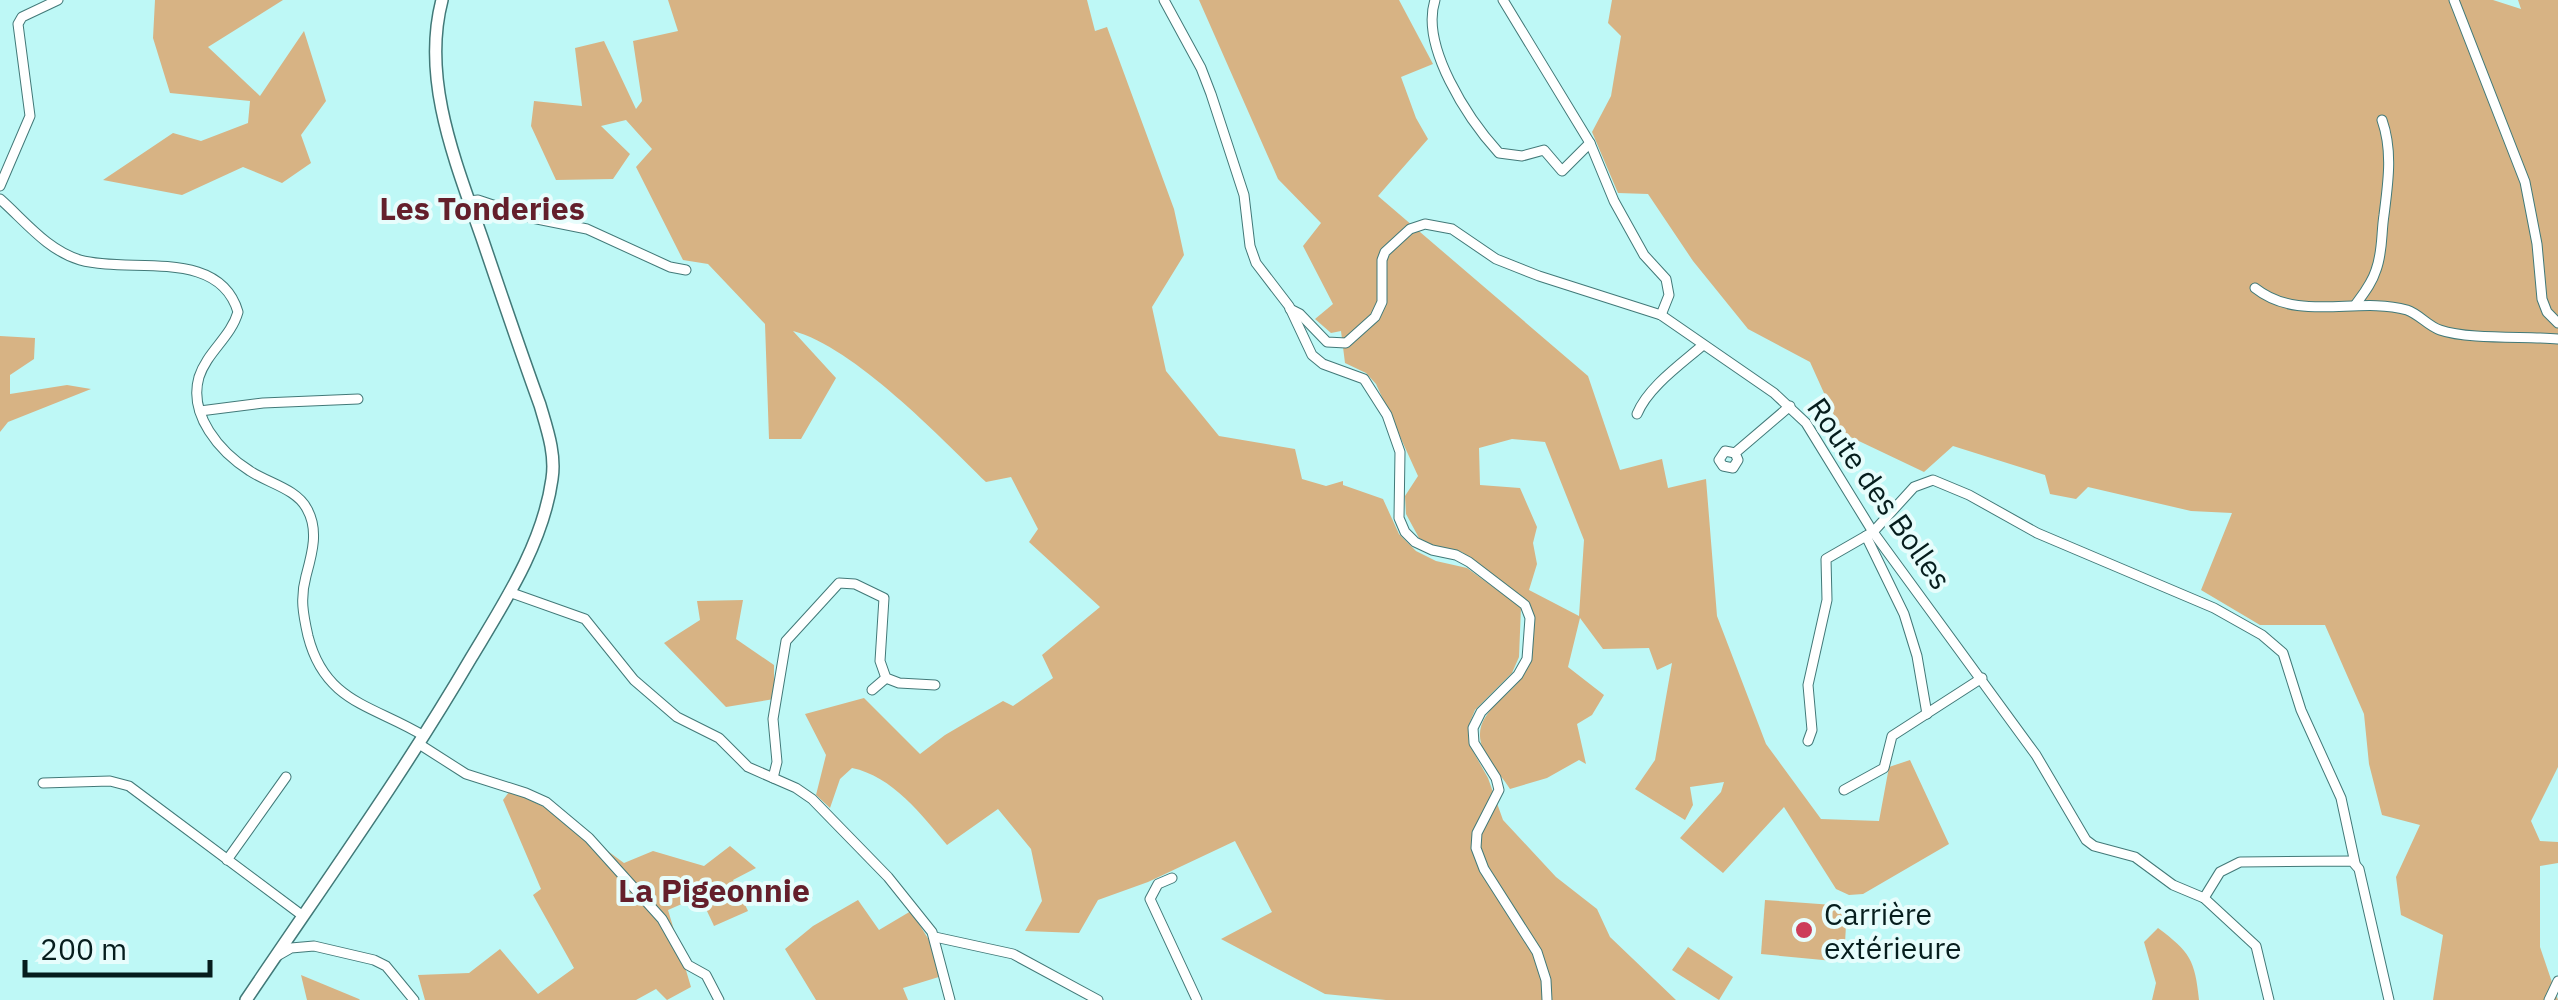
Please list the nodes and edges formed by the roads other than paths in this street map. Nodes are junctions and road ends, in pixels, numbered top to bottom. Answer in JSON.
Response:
{"nodes":[{"id":1,"x":58,"y":0,"type":"edge"},
{"id":2,"x":442,"y":0,"type":"edge"},
{"id":3,"x":1164,"y":0,"type":"edge"},
{"id":4,"x":1435,"y":0,"type":"edge"},
{"id":5,"x":1503,"y":0,"type":"edge"},
{"id":6,"x":2454,"y":0,"type":"edge"},
{"id":7,"x":2382,"y":120,"type":"dead end"},
{"id":8,"x":1590,"y":143,"type":"junction"},
{"id":9,"x":0,"y":186,"type":"edge"},
{"id":10,"x":0,"y":199,"type":"edge"},
{"id":11,"x":469,"y":201,"type":"junction"},
{"id":12,"x":686,"y":270,"type":"dead end"},
{"id":13,"x":2256,"y":288,"type":"dead end"},
{"id":14,"x":2356,"y":304,"type":"junction"},
{"id":15,"x":1290,"y":308,"type":"junction"},
{"id":16,"x":1660,"y":315,"type":"junction"},
{"id":17,"x":2558,"y":324,"type":"edge"},
{"id":18,"x":2558,"y":339,"type":"edge"},
{"id":19,"x":1703,"y":344,"type":"junction"},
{"id":20,"x":358,"y":399,"type":"dead end"},
{"id":21,"x":1790,"y":406,"type":"junction"},
{"id":22,"x":200,"y":411,"type":"junction"},
{"id":23,"x":1637,"y":414,"type":"dead end"},
{"id":24,"x":1736,"y":453,"type":"dead end"},
{"id":25,"x":1870,"y":534,"type":"junction"},
{"id":26,"x":508,"y":592,"type":"junction"},
{"id":27,"x":886,"y":678,"type":"junction"},
{"id":28,"x":1982,"y":678,"type":"junction"},
{"id":29,"x":935,"y":685,"type":"dead end"},
{"id":30,"x":872,"y":690,"type":"dead end"},
{"id":31,"x":1926,"y":714,"type":"junction"},
{"id":32,"x":422,"y":740,"type":"junction"},
{"id":33,"x":1808,"y":742,"type":"dead end"},
{"id":34,"x":286,"y":777,"type":"dead end"},
{"id":35,"x":773,"y":778,"type":"junction"},
{"id":36,"x":44,"y":782,"type":"dead end"},
{"id":37,"x":1844,"y":790,"type":"dead end"},
{"id":38,"x":227,"y":860,"type":"junction"},
{"id":39,"x":2355,"y":862,"type":"junction"},
{"id":40,"x":1172,"y":878,"type":"dead end"},
{"id":41,"x":2204,"y":898,"type":"junction"},
{"id":42,"x":300,"y":920,"type":"junction"},
{"id":43,"x":935,"y":937,"type":"junction"},
{"id":44,"x":314,"y":946,"type":"junction"},
{"id":45,"x":275,"y":958,"type":"junction"},
{"id":46,"x":2558,"y":982,"type":"edge"},
{"id":47,"x":1547,"y":997,"type":"edge"},
{"id":48,"x":246,"y":1000,"type":"edge"},
{"id":49,"x":414,"y":1000,"type":"edge"},
{"id":50,"x":720,"y":1000,"type":"edge"},
{"id":51,"x":950,"y":1000,"type":"edge"},
{"id":52,"x":1098,"y":1000,"type":"edge"},
{"id":53,"x":1196,"y":1000,"type":"edge"},
{"id":54,"x":2269,"y":1000,"type":"edge"},
{"id":55,"x":2389,"y":1000,"type":"edge"},
{"id":56,"x":2549,"y":1000,"type":"edge"}],
"edges":[{"from":1,"to":9,"type":"street"},
{"from":2,"to":11,"type":"main road"},
{"from":3,"to":15,"type":"street"},
{"from":4,"to":8,"type":"street"},
{"from":5,"to":8,"type":"street"},
{"from":6,"to":17,"type":"street"},
{"from":7,"to":14,"type":"street"},
{"from":8,"to":16,"type":"street"},
{"from":10,"to":22,"type":"street"},
{"from":11,"to":12,"type":"street"},
{"from":11,"to":26,"type":"main road"},
{"from":13,"to":14,"type":"street"},
{"from":14,"to":18,"type":"street"},
{"from":15,"to":16,"type":"street","name":"Route des Bolles"},
{"from":15,"to":47,"type":"street"},
{"from":16,"to":19,"type":"street","name":"Route des Bolles"},
{"from":19,"to":21,"type":"street","name":"Route des Bolles"},
{"from":19,"to":23,"type":"street"},
{"from":20,"to":22,"type":"street"},
{"from":21,"to":24,"type":"street"},
{"from":21,"to":25,"type":"street","name":"Route des Bolles"},
{"from":22,"to":32,"type":"street"},
{"from":25,"to":28,"type":"street","name":"Route des Bolles"},
{"from":25,"to":31,"type":"street"},
{"from":25,"to":33,"type":"street"},
{"from":25,"to":39,"type":"street"},
{"from":26,"to":32,"type":"main road"},
{"from":26,"to":35,"type":"street"},
{"from":27,"to":29,"type":"street"},
{"from":27,"to":30,"type":"street"},
{"from":27,"to":35,"type":"street"},
{"from":28,"to":31,"type":"street"},
{"from":28,"to":41,"type":"street","name":"Route des Bolles"},
{"from":31,"to":37,"type":"street"},
{"from":32,"to":42,"type":"main road"},
{"from":32,"to":50,"type":"street"},
{"from":34,"to":38,"type":"street"},
{"from":35,"to":43,"type":"street"},
{"from":36,"to":38,"type":"street"},
{"from":38,"to":42,"type":"street"},
{"from":39,"to":41,"type":"street"},
{"from":39,"to":55,"type":"street"},
{"from":40,"to":53,"type":"street"},
{"from":41,"to":54,"type":"street"},
{"from":42,"to":44,"type":"street"},
{"from":42,"to":45,"type":"main road"},
{"from":43,"to":51,"type":"street"},
{"from":43,"to":52,"type":"street"},
{"from":44,"to":45,"type":"street"},
{"from":44,"to":49,"type":"street"},
{"from":45,"to":48,"type":"main road"},
{"from":46,"to":56,"type":"street"}]}
